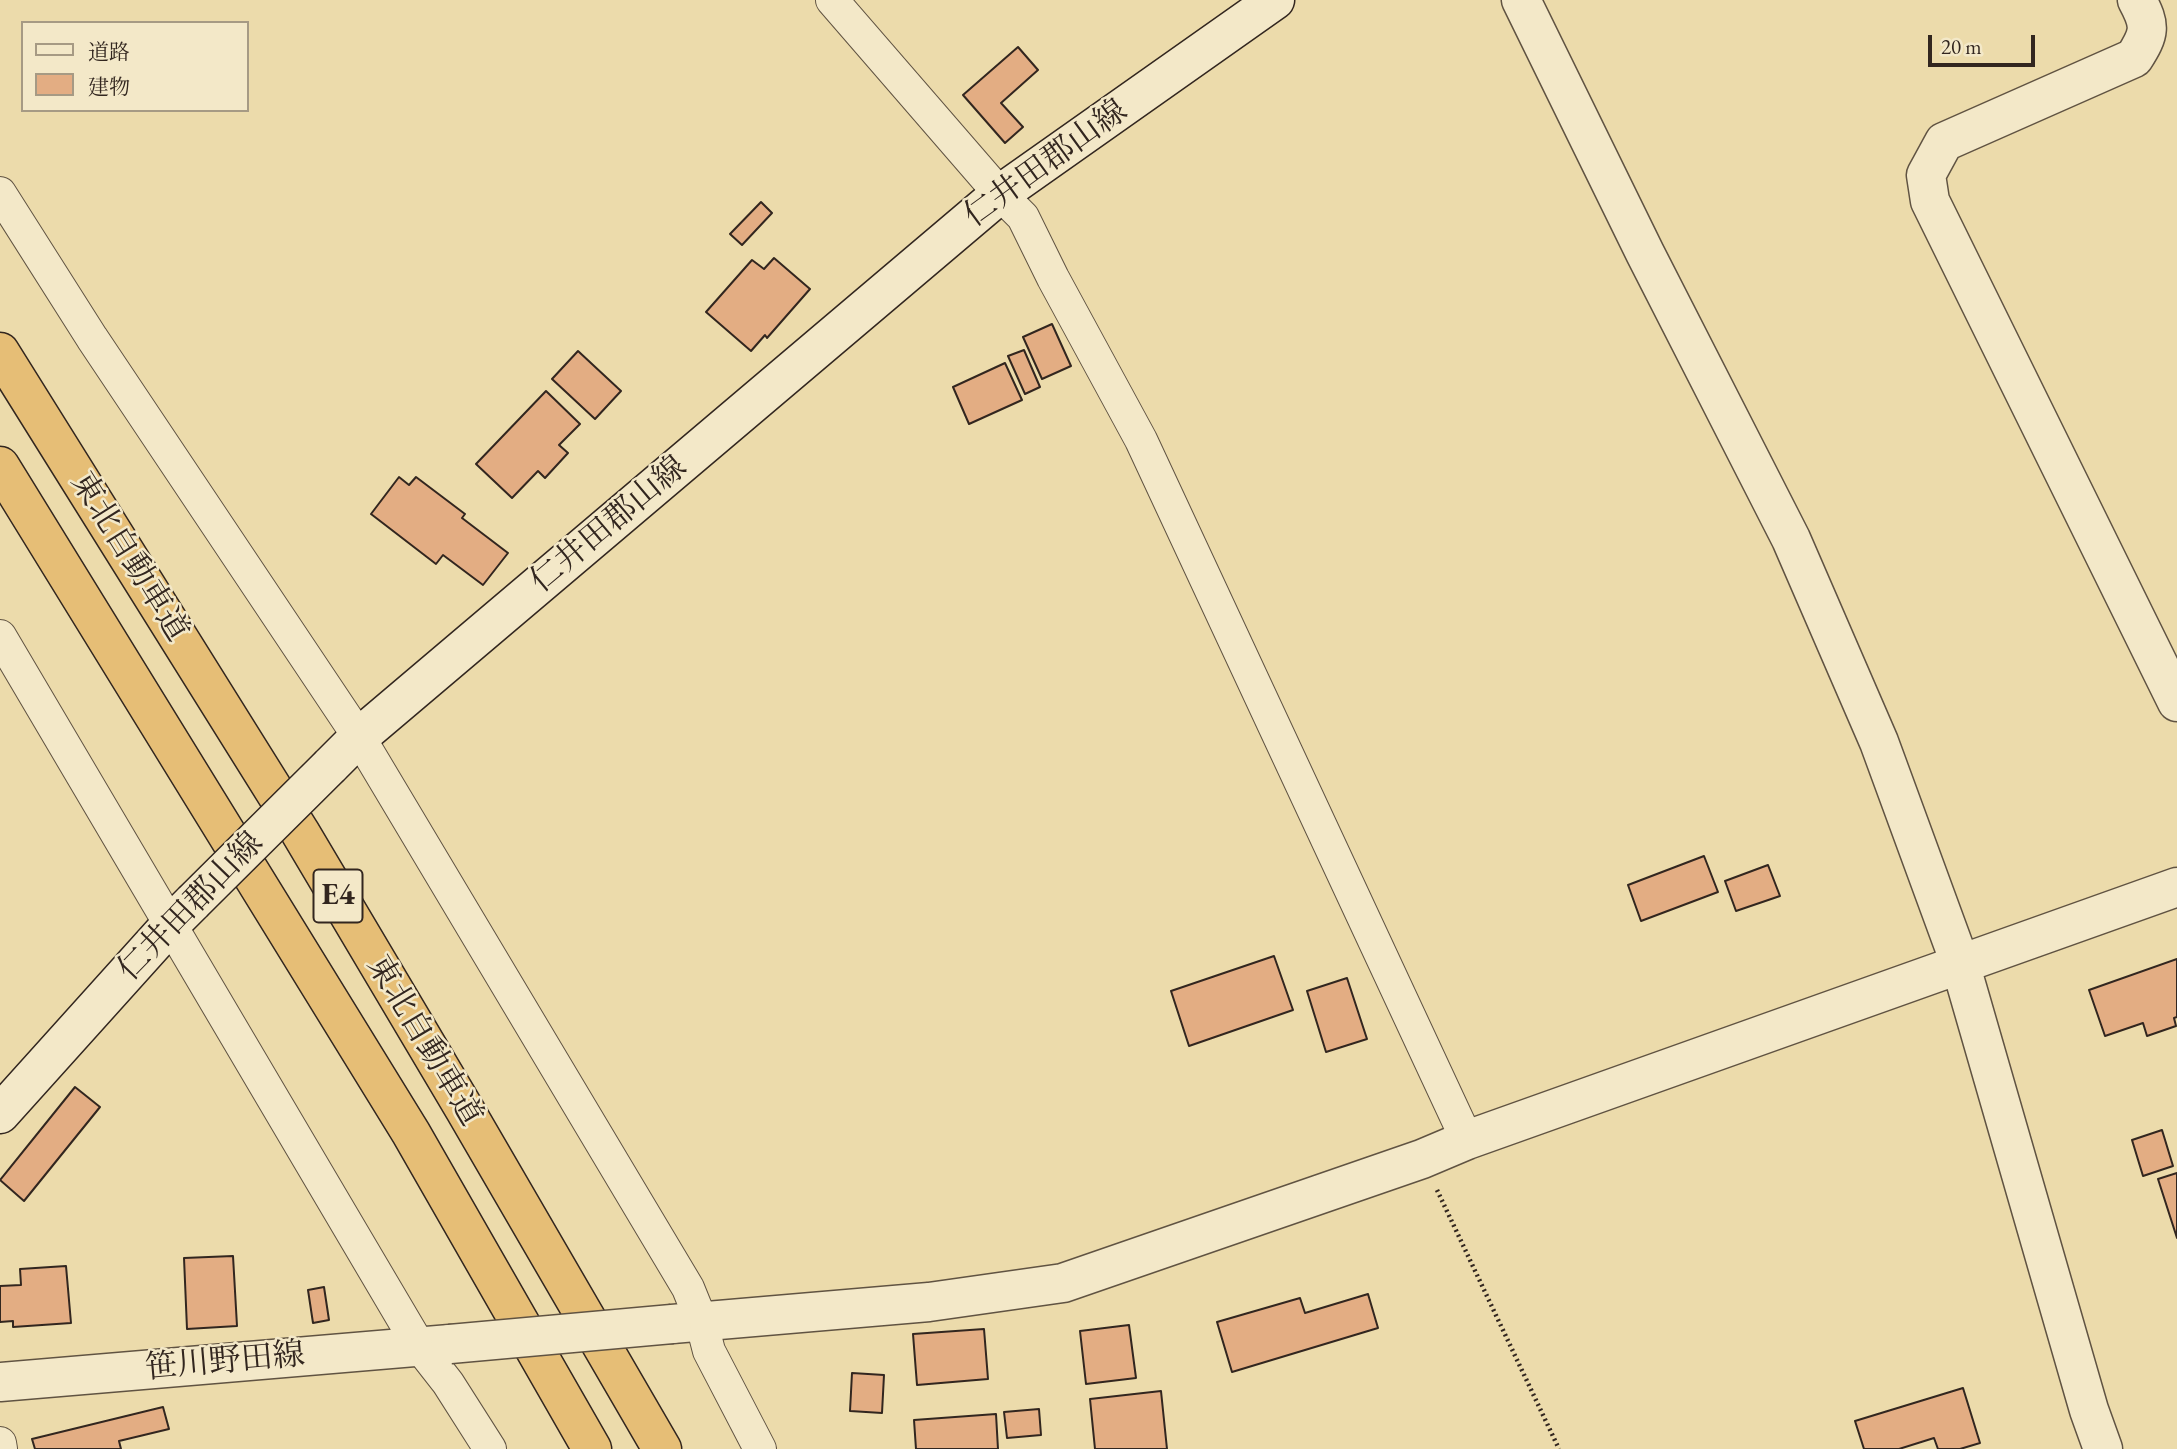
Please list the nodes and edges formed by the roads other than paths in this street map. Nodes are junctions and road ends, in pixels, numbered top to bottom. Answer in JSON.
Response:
{"nodes":[{"id":1,"x":832,"y":0,"type":"edge"},
{"id":2,"x":1275,"y":0,"type":"edge"},
{"id":3,"x":1521,"y":0,"type":"edge"},
{"id":4,"x":2137,"y":0,"type":"edge"},
{"id":5,"x":0,"y":194,"type":"edge"},
{"id":6,"x":1000,"y":194,"type":"junction"},
{"id":7,"x":0,"y":352,"type":"edge"},
{"id":8,"x":0,"y":467,"type":"edge"},
{"id":9,"x":0,"y":636,"type":"edge"},
{"id":10,"x":2177,"y":702,"type":"edge"},
{"id":11,"x":359,"y":737,"type":"junction"},
{"id":12,"x":2177,"y":887,"type":"edge"},
{"id":13,"x":182,"y":913,"type":"junction"},
{"id":14,"x":1960,"y":963,"type":"junction"},
{"id":15,"x":0,"y":1114,"type":"edge"},
{"id":16,"x":1467,"y":1140,"type":"junction"},
{"id":17,"x":686,"y":1322,"type":"junction"},
{"id":18,"x":434,"y":1345,"type":"junction"},
{"id":19,"x":0,"y":1382,"type":"edge"},
{"id":20,"x":0,"y":1443,"type":"edge"},
{"id":21,"x":1,"y":1449,"type":"edge"},
{"id":22,"x":490,"y":1449,"type":"edge"},
{"id":23,"x":592,"y":1449,"type":"edge"},
{"id":24,"x":662,"y":1449,"type":"edge"},
{"id":25,"x":760,"y":1449,"type":"edge"},
{"id":26,"x":2103,"y":1449,"type":"edge"}],
"edges":[{"from":1,"to":6,"type":"street"},
{"from":2,"to":6,"type":"street","name":"仁井田郡山線"},
{"from":3,"to":14,"type":"street"},
{"from":4,"to":10,"type":"street"},
{"from":5,"to":11,"type":"street"},
{"from":6,"to":11,"type":"street","name":"仁井田郡山線"},
{"from":6,"to":16,"type":"street"},
{"from":7,"to":24,"type":"highway","name":"東北自動車道","number":"E4"},
{"from":8,"to":23,"type":"highway","name":"東北自動車道","number":"E4"},
{"from":9,"to":13,"type":"street"},
{"from":11,"to":13,"type":"street","name":"仁井田郡山線","bridge":true},
{"from":11,"to":17,"type":"street"},
{"from":12,"to":14,"type":"street","name":"笹川野田線"},
{"from":13,"to":15,"type":"street","name":"仁井田郡山線"},
{"from":13,"to":18,"type":"street"},
{"from":14,"to":16,"type":"street","name":"笹川野田線"},
{"from":14,"to":26,"type":"street"},
{"from":16,"to":17,"type":"street","name":"笹川野田線"},
{"from":17,"to":18,"type":"street","name":"笹川野田線","bridge":true},
{"from":17,"to":25,"type":"street"},
{"from":18,"to":19,"type":"street","name":"笹川野田線"},
{"from":18,"to":22,"type":"street"},
{"from":20,"to":21,"type":"street"}]}
